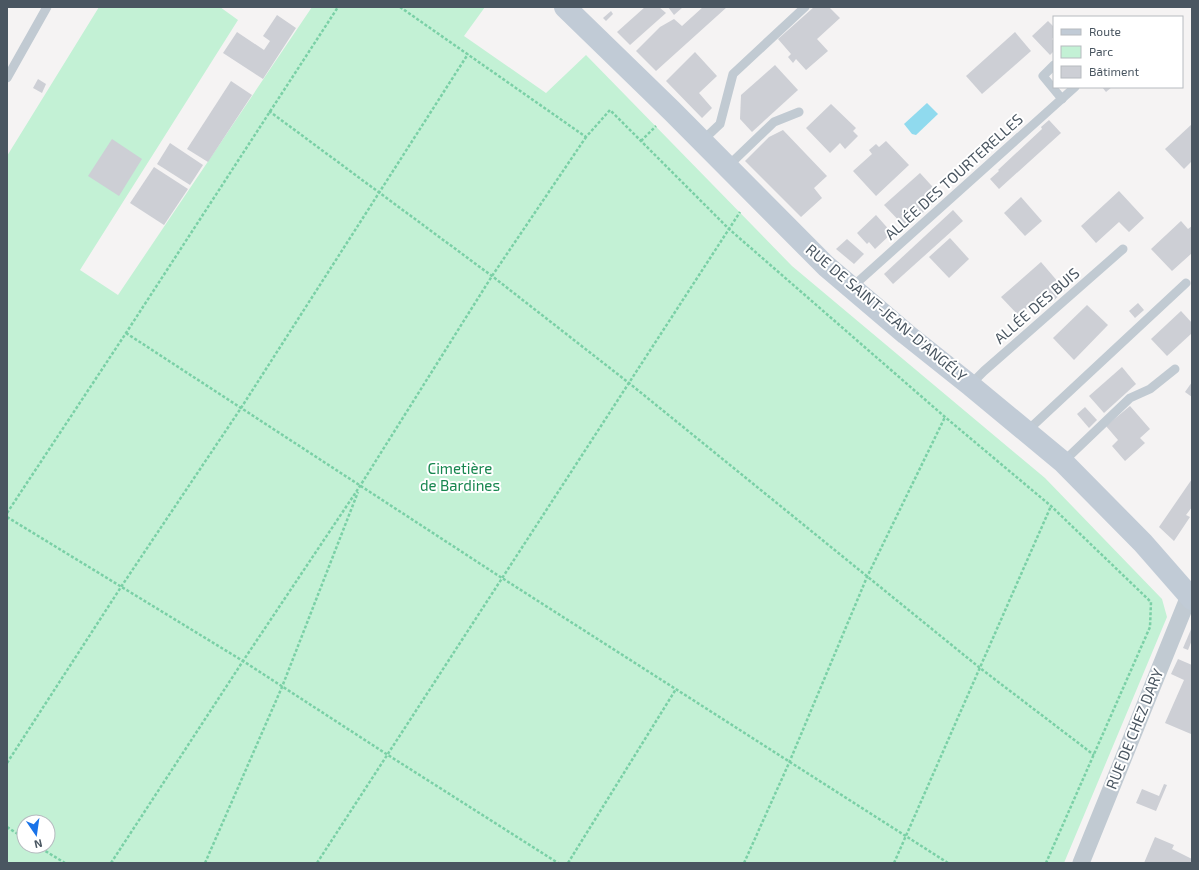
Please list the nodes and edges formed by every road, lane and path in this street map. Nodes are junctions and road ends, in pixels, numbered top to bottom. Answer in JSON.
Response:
{"nodes":[{"id":1,"x":47,"y":7,"type":"edge"},
{"id":2,"x":338,"y":7,"type":"edge"},
{"id":3,"x":400,"y":7,"type":"edge"},
{"id":4,"x":566,"y":7,"type":"edge"},
{"id":5,"x":805,"y":7,"type":"edge"},
{"id":6,"x":468,"y":54,"type":"junction"},
{"id":7,"x":1053,"y":66,"type":"edge"},
{"id":8,"x":7,"y":78,"type":"edge"},
{"id":9,"x":1075,"y":88,"type":"edge"},
{"id":10,"x":1062,"y":99,"type":"junction"},
{"id":11,"x":269,"y":112,"type":"junction"},
{"id":12,"x":799,"y":112,"type":"dead end"},
{"id":13,"x":586,"y":137,"type":"junction"},
{"id":14,"x":702,"y":142,"type":"junction"},
{"id":15,"x":727,"y":167,"type":"junction"},
{"id":16,"x":380,"y":193,"type":"junction"},
{"id":17,"x":755,"y":195,"type":"junction"},
{"id":18,"x":729,"y":229,"type":"junction"},
{"id":19,"x":1123,"y":249,"type":"dead end"},
{"id":20,"x":492,"y":276,"type":"junction"},
{"id":21,"x":1186,"y":283,"type":"dead end"},
{"id":22,"x":851,"y":288,"type":"junction"},
{"id":23,"x":126,"y":333,"type":"junction"},
{"id":24,"x":1175,"y":369,"type":"dead end"},
{"id":25,"x":629,"y":383,"type":"junction"},
{"id":26,"x":970,"y":385,"type":"junction"},
{"id":27,"x":241,"y":408,"type":"junction"},
{"id":28,"x":945,"y":417,"type":"junction"},
{"id":29,"x":1027,"y":431,"type":"junction"},
{"id":30,"x":1063,"y":462,"type":"junction"},
{"id":31,"x":360,"y":486,"type":"junction"},
{"id":32,"x":1051,"y":506,"type":"junction"},
{"id":33,"x":7,"y":513,"type":"edge"},
{"id":34,"x":7,"y":518,"type":"edge"},
{"id":35,"x":867,"y":577,"type":"junction"},
{"id":36,"x":502,"y":578,"type":"junction"},
{"id":37,"x":121,"y":587,"type":"junction"},
{"id":38,"x":1191,"y":597,"type":"edge"},
{"id":39,"x":243,"y":661,"type":"junction"},
{"id":40,"x":980,"y":668,"type":"junction"},
{"id":41,"x":282,"y":687,"type":"junction"},
{"id":42,"x":676,"y":689,"type":"junction"},
{"id":43,"x":388,"y":755,"type":"junction"},
{"id":44,"x":1094,"y":755,"type":"junction"},
{"id":45,"x":7,"y":763,"type":"edge"},
{"id":46,"x":790,"y":763,"type":"junction"},
{"id":47,"x":7,"y":827,"type":"edge"},
{"id":48,"x":16,"y":833,"type":"edge"},
{"id":49,"x":906,"y":835,"type":"junction"},
{"id":50,"x":50,"y":854,"type":"edge"},
{"id":51,"x":65,"y":863,"type":"edge"},
{"id":52,"x":111,"y":863,"type":"edge"},
{"id":53,"x":204,"y":863,"type":"edge"},
{"id":54,"x":317,"y":863,"type":"edge"},
{"id":55,"x":558,"y":863,"type":"edge"},
{"id":56,"x":568,"y":863,"type":"edge"},
{"id":57,"x":744,"y":863,"type":"edge"},
{"id":58,"x":894,"y":863,"type":"edge"},
{"id":59,"x":948,"y":863,"type":"edge"},
{"id":60,"x":1046,"y":863,"type":"edge"},
{"id":61,"x":1081,"y":863,"type":"edge"}],
"edges":[{"from":1,"to":8,"type":"lane"},
{"from":2,"to":11,"type":"path"},
{"from":3,"to":6,"type":"path"},
{"from":4,"to":14,"type":"main road","name":"RUE DE SAINT-JEAN-D'ANGÉLY"},
{"from":5,"to":14,"type":"lane"},
{"from":6,"to":13,"type":"path"},
{"from":6,"to":16,"type":"path"},
{"from":7,"to":10,"type":"lane"},
{"from":9,"to":10,"type":"lane","name":"ALLÉE DES TOURTERELLES"},
{"from":10,"to":22,"type":"lane","name":"ALLÉE DES TOURTERELLES"},
{"from":11,"to":16,"type":"path"},
{"from":11,"to":23,"type":"path"},
{"from":12,"to":15,"type":"lane"},
{"from":13,"to":18,"type":"path"},
{"from":13,"to":20,"type":"path"},
{"from":14,"to":15,"type":"main road","name":"RUE DE SAINT-JEAN-D'ANGÉLY"},
{"from":15,"to":17,"type":"main road","name":"RUE DE SAINT-JEAN-D'ANGÉLY"},
{"from":16,"to":20,"type":"path"},
{"from":16,"to":27,"type":"path"},
{"from":17,"to":18,"type":"path"},
{"from":17,"to":22,"type":"main road","name":"RUE DE SAINT-JEAN-D'ANGÉLY"},
{"from":18,"to":25,"type":"path"},
{"from":18,"to":28,"type":"path"},
{"from":19,"to":26,"type":"lane","name":"ALLÉE DES BUIS"},
{"from":20,"to":25,"type":"path"},
{"from":20,"to":31,"type":"path"},
{"from":21,"to":29,"type":"lane"},
{"from":22,"to":26,"type":"main road","name":"RUE DE SAINT-JEAN-D'ANGÉLY"},
{"from":23,"to":27,"type":"path"},
{"from":23,"to":33,"type":"path"},
{"from":24,"to":30,"type":"lane"},
{"from":25,"to":35,"type":"path"},
{"from":25,"to":36,"type":"path"},
{"from":26,"to":29,"type":"main road","name":"RUE DE SAINT-JEAN-D'ANGÉLY"},
{"from":27,"to":31,"type":"path"},
{"from":27,"to":37,"type":"path"},
{"from":28,"to":32,"type":"path"},
{"from":28,"to":35,"type":"path"},
{"from":29,"to":30,"type":"main road","name":"RUE DE SAINT-JEAN-D'ANGÉLY"},
{"from":30,"to":38,"type":"main road","name":"RUE DE SAINT-JEAN-D'ANGÉLY"},
{"from":31,"to":36,"type":"path"},
{"from":31,"to":39,"type":"path"},
{"from":31,"to":41,"type":"path"},
{"from":32,"to":40,"type":"path"},
{"from":32,"to":44,"type":"path"},
{"from":34,"to":37,"type":"path"},
{"from":35,"to":40,"type":"path"},
{"from":35,"to":46,"type":"path"},
{"from":36,"to":42,"type":"path"},
{"from":36,"to":43,"type":"path"},
{"from":37,"to":39,"type":"path"},
{"from":37,"to":45,"type":"path"},
{"from":38,"to":61,"type":"street","name":"RUE DE CHEZ DARY"},
{"from":39,"to":41,"type":"path"},
{"from":39,"to":52,"type":"path"},
{"from":40,"to":44,"type":"path"},
{"from":40,"to":49,"type":"path"},
{"from":41,"to":43,"type":"path"},
{"from":41,"to":53,"type":"path"},
{"from":42,"to":46,"type":"path"},
{"from":42,"to":56,"type":"path"},
{"from":43,"to":54,"type":"path"},
{"from":43,"to":55,"type":"path"},
{"from":44,"to":60,"type":"path"},
{"from":46,"to":49,"type":"path"},
{"from":46,"to":57,"type":"path"},
{"from":47,"to":48,"type":"path"},
{"from":49,"to":58,"type":"path"},
{"from":49,"to":59,"type":"path"},
{"from":50,"to":51,"type":"path"}]}
